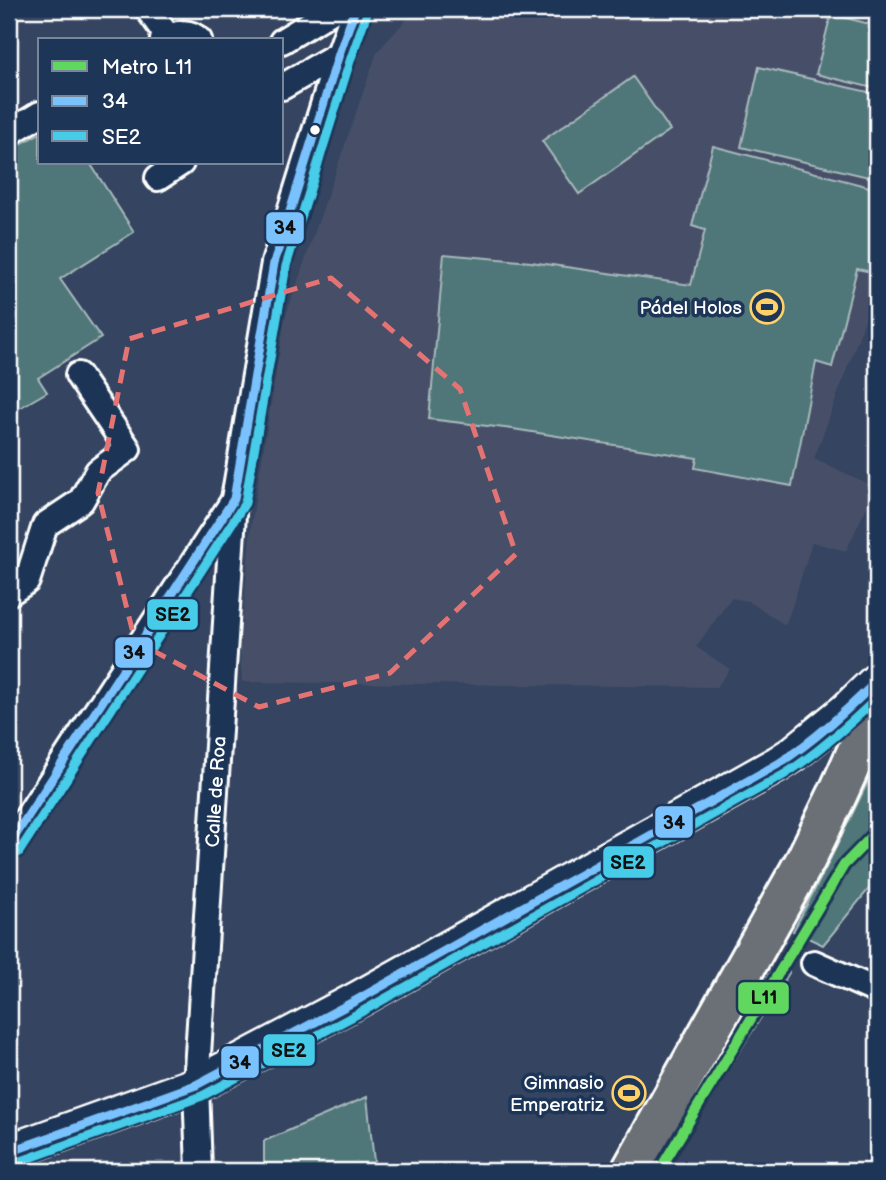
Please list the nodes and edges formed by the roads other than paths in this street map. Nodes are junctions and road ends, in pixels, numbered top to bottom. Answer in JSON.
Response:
{"nodes":[{"id":1,"x":148,"y":9,"type":"edge"},
{"id":2,"x":335,"y":9,"type":"edge"},
{"id":3,"x":355,"y":9,"type":"edge"},
{"id":4,"x":164,"y":38,"type":"edge"},
{"id":5,"x":168,"y":38,"type":"edge"},
{"id":6,"x":197,"y":38,"type":"edge"},
{"id":7,"x":284,"y":40,"type":"edge"},
{"id":8,"x":339,"y":54,"type":"junction"},
{"id":9,"x":284,"y":86,"type":"edge"},
{"id":10,"x":38,"y":115,"type":"edge"},
{"id":11,"x":9,"y":133,"type":"edge"},
{"id":12,"x":179,"y":164,"type":"edge"},
{"id":13,"x":158,"y":178,"type":"dead end"},
{"id":14,"x":78,"y":375,"type":"dead end"},
{"id":15,"x":234,"y":499,"type":"junction"},
{"id":16,"x":9,"y":593,"type":"edge"},
{"id":17,"x":877,"y":681,"type":"edge"},
{"id":18,"x":877,"y":707,"type":"edge"},
{"id":19,"x":9,"y":845,"type":"edge"},
{"id":20,"x":814,"y":963,"type":"dead end"},
{"id":21,"x":877,"y":991,"type":"edge"},
{"id":22,"x":196,"y":1085,"type":"junction"},
{"id":23,"x":9,"y":1152,"type":"edge"},
{"id":24,"x":199,"y":1171,"type":"edge"},
{"id":25,"x":631,"y":1171,"type":"edge"}],
"edges":[{"from":1,"to":4,"type":"street"},
{"from":2,"to":7,"type":"street"},
{"from":3,"to":8,"type":"street","name":"Calle de Roa"},
{"from":5,"to":6,"type":"street"},
{"from":8,"to":9,"type":"street"},
{"from":8,"to":15,"type":"street","name":"Calle de Roa"},
{"from":10,"to":11,"type":"street"},
{"from":12,"to":13,"type":"street"},
{"from":14,"to":16,"type":"street"},
{"from":15,"to":19,"type":"street"},
{"from":15,"to":22,"type":"street","name":"Calle de Roa"},
{"from":17,"to":22,"type":"main road"},
{"from":18,"to":25,"type":"main road"},
{"from":20,"to":21,"type":"street"},
{"from":22,"to":23,"type":"main road"},
{"from":22,"to":24,"type":"street","name":"Calle de Roa"}]}
